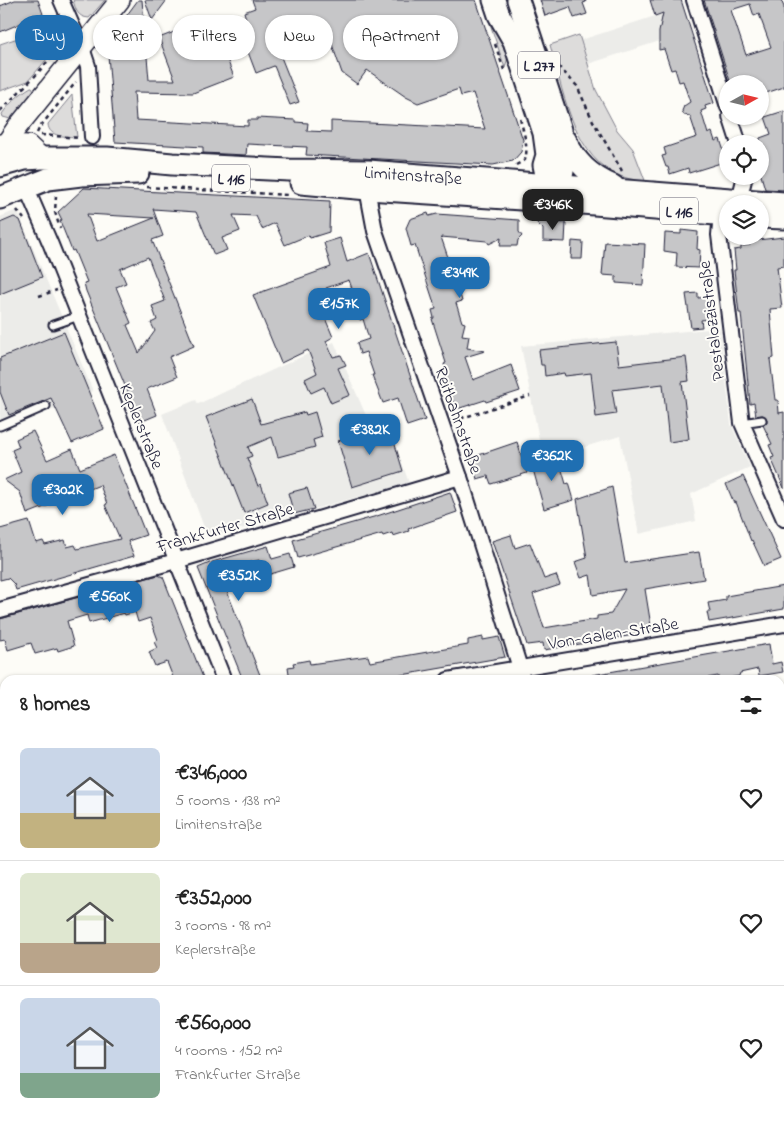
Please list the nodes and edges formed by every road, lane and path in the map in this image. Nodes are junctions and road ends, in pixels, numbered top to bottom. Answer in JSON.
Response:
{"nodes":[{"id":1,"x":61,"y":0,"type":"edge"},
{"id":2,"x":120,"y":0,"type":"edge"},
{"id":3,"x":494,"y":0,"type":"edge"},
{"id":4,"x":518,"y":0,"type":"edge"},
{"id":5,"x":694,"y":0,"type":"edge"},
{"id":6,"x":68,"y":15,"type":"edge"},
{"id":7,"x":494,"y":41,"type":"dead end"},
{"id":8,"x":83,"y":47,"type":"edge"},
{"id":9,"x":83,"y":51,"type":"edge"},
{"id":10,"x":50,"y":60,"type":"edge"},
{"id":11,"x":72,"y":60,"type":"edge"},
{"id":12,"x":556,"y":65,"type":"dead end"},
{"id":13,"x":506,"y":76,"type":"dead end"},
{"id":14,"x":719,"y":79,"type":"edge"},
{"id":15,"x":0,"y":110,"type":"edge"},
{"id":16,"x":518,"y":111,"type":"dead end"},
{"id":17,"x":561,"y":130,"type":"junction"},
{"id":18,"x":37,"y":135,"type":"dead end"},
{"id":19,"x":87,"y":138,"type":"joint"},
{"id":20,"x":2,"y":155,"type":"edge"},
{"id":21,"x":368,"y":180,"type":"junction"},
{"id":22,"x":513,"y":182,"type":"junction"},
{"id":23,"x":624,"y":182,"type":"junction"},
{"id":24,"x":26,"y":187,"type":"junction"},
{"id":25,"x":553,"y":193,"type":"junction"},
{"id":26,"x":0,"y":198,"type":"edge"},
{"id":27,"x":784,"y":203,"type":"edge"},
{"id":28,"x":769,"y":204,"type":"edge"},
{"id":29,"x":719,"y":205,"type":"edge"},
{"id":30,"x":719,"y":207,"type":"edge"},
{"id":31,"x":769,"y":217,"type":"edge"},
{"id":32,"x":784,"y":218,"type":"edge"},
{"id":33,"x":720,"y":245,"type":"edge"},
{"id":34,"x":53,"y":292,"type":"dead end"},
{"id":35,"x":40,"y":296,"type":"dead end"},
{"id":36,"x":78,"y":316,"type":"junction"},
{"id":37,"x":53,"y":325,"type":"dead end"},
{"id":38,"x":530,"y":396,"type":"dead end"},
{"id":39,"x":46,"y":406,"type":"dead end"},
{"id":40,"x":762,"y":420,"type":"dead end"},
{"id":41,"x":742,"y":423,"type":"junction"},
{"id":42,"x":441,"y":425,"type":"junction"},
{"id":43,"x":0,"y":426,"type":"edge"},
{"id":44,"x":460,"y":477,"type":"junction"},
{"id":45,"x":784,"y":519,"type":"edge"},
{"id":46,"x":176,"y":561,"type":"junction"},
{"id":47,"x":0,"y":610,"type":"edge"},
{"id":48,"x":784,"y":624,"type":"edge"},
{"id":49,"x":521,"y":674,"type":"edge"},
{"id":50,"x":222,"y":675,"type":"edge"}],
"edges":[{"from":1,"to":6,"type":"street"},
{"from":2,"to":8,"type":"main road"},
{"from":3,"to":25,"type":"main road","number":"L 277"},
{"from":4,"to":17,"type":"main road","number":"L 277"},
{"from":5,"to":14,"type":"street"},
{"from":7,"to":13,"type":"path"},
{"from":9,"to":19,"type":"street"},
{"from":10,"to":15,"type":"path"},
{"from":11,"to":20,"type":"main road"},
{"from":12,"to":23,"type":"path"},
{"from":16,"to":22,"type":"path"},
{"from":17,"to":23,"type":"main road","number":"L 116"},
{"from":17,"to":25,"type":"main road","number":"L 277"},
{"from":18,"to":19,"type":"path"},
{"from":20,"to":21,"type":"main road","name":"Limitenstraße","number":"L 116"},
{"from":20,"to":24,"type":"main road"},
{"from":21,"to":22,"type":"main road","name":"Limitenstraße","number":"L 116"},
{"from":21,"to":24,"type":"main road","name":"Limitenstraße","number":"L 116"},
{"from":21,"to":25,"type":"main road","name":"Limitenstraße","number":"L 116"},
{"from":21,"to":42,"type":"street","name":"Reitbahnstraße"},
{"from":22,"to":25,"type":"main road","name":"Limitenstraße","number":"L 116"},
{"from":23,"to":25,"type":"main road","name":"Limitenstraße","number":"L 116"},
{"from":23,"to":29,"type":"main road","name":"Limitenstraße","number":"L 116"},
{"from":24,"to":26,"type":"main road","name":"Limitenstraße","number":"L 116"},
{"from":24,"to":36,"type":"street","name":"Keplerstraße"},
{"from":25,"to":30,"type":"main road","name":"Limitenstraße","number":"L 116"},
{"from":27,"to":28,"type":"main road","name":"Limitenstraße","number":"L 116"},
{"from":31,"to":32,"type":"main road"},
{"from":33,"to":41,"type":"street","name":"Pestalozzistraße"},
{"from":34,"to":35,"type":"path"},
{"from":36,"to":37,"type":"lane"},
{"from":36,"to":46,"type":"street","name":"Keplerstraße"},
{"from":38,"to":42,"type":"path"},
{"from":39,"to":43,"type":"lane"},
{"from":40,"to":41,"type":"lane"},
{"from":41,"to":45,"type":"street","name":"Pestalozzistraße"},
{"from":42,"to":44,"type":"street","name":"Reitbahnstraße"},
{"from":44,"to":46,"type":"street","name":"Frankfurter Straße"},
{"from":44,"to":49,"type":"street","name":"Reitbahnstraße"},
{"from":46,"to":47,"type":"street","name":"Frankfurter Straße"},
{"from":46,"to":50,"type":"street","name":"Keplerstraße"},
{"from":48,"to":49,"type":"street","name":"Von-Galen-Straße"}]}
